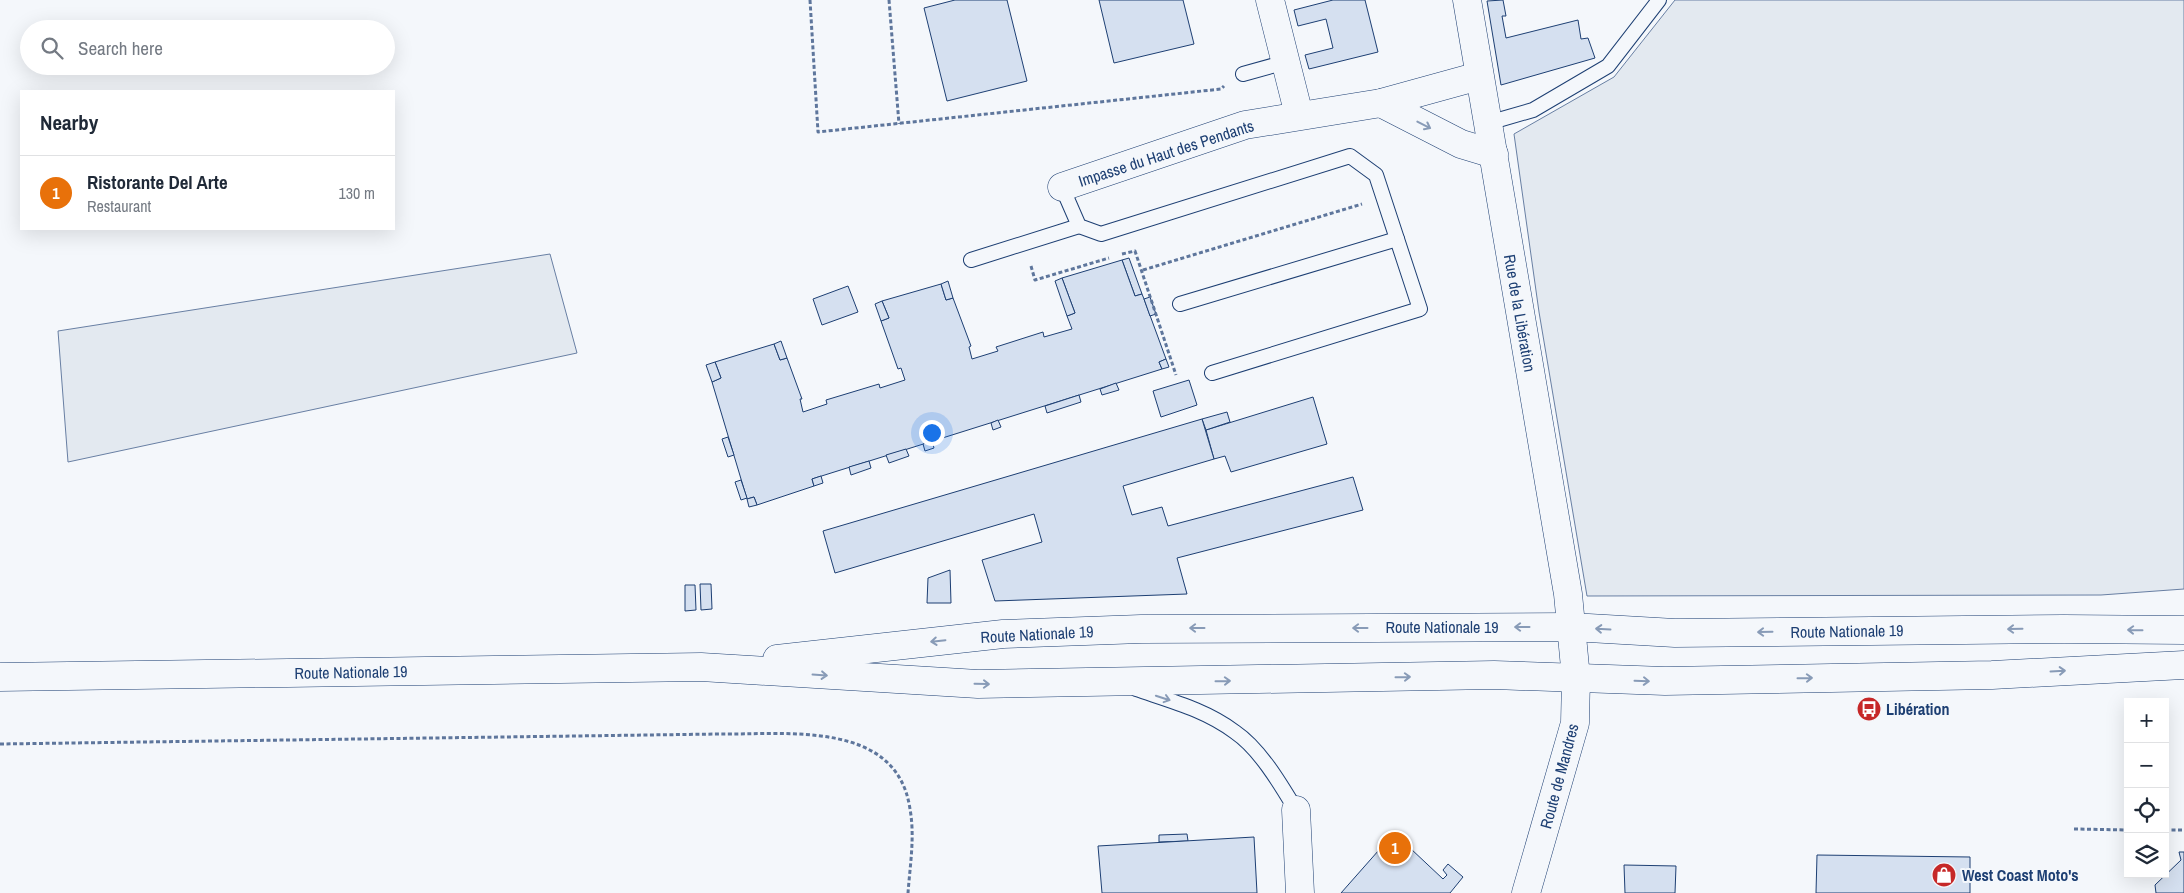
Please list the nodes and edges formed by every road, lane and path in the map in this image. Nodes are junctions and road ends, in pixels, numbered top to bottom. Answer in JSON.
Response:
{"nodes":[{"id":1,"x":810,"y":0,"type":"edge"},
{"id":2,"x":889,"y":0,"type":"edge"},
{"id":3,"x":1270,"y":0,"type":"edge"},
{"id":4,"x":1466,"y":0,"type":"edge"},
{"id":5,"x":1658,"y":0,"type":"edge"},
{"id":6,"x":1286,"y":62,"type":"junction"},
{"id":7,"x":1242,"y":74,"type":"joint"},
{"id":8,"x":1479,"y":76,"type":"junction"},
{"id":9,"x":1380,"y":103,"type":"junction"},
{"id":10,"x":1299,"y":115,"type":"junction"},
{"id":11,"x":1488,"y":123,"type":"junction"},
{"id":12,"x":899,"y":124,"type":"junction"},
{"id":13,"x":1494,"y":154,"type":"junction"},
{"id":14,"x":1062,"y":188,"type":"joint"},
{"id":15,"x":1384,"y":198,"type":"junction"},
{"id":16,"x":1079,"y":226,"type":"junction"},
{"id":17,"x":1397,"y":239,"type":"junction"},
{"id":18,"x":1023,"y":243,"type":"junction"},
{"id":19,"x":970,"y":260,"type":"dead end"},
{"id":20,"x":1143,"y":270,"type":"junction"},
{"id":21,"x":1180,"y":304,"type":"dead end"},
{"id":22,"x":1212,"y":373,"type":"dead end"},
{"id":23,"x":1176,"y":375,"type":"dead end"},
{"id":24,"x":1571,"y":627,"type":"junction"},
{"id":25,"x":2184,"y":630,"type":"edge"},
{"id":26,"x":2184,"y":665,"type":"edge"},
{"id":27,"x":701,"y":667,"type":"junction"},
{"id":28,"x":0,"y":677,"type":"edge"},
{"id":29,"x":1576,"y":678,"type":"junction"},
{"id":30,"x":1117,"y":683,"type":"junction"},
{"id":31,"x":0,"y":744,"type":"edge"},
{"id":32,"x":1296,"y":810,"type":"joint"},
{"id":33,"x":2074,"y":829,"type":"dead end"},
{"id":34,"x":2124,"y":830,"type":"edge"},
{"id":35,"x":2169,"y":830,"type":"edge"},
{"id":36,"x":2184,"y":830,"type":"edge"},
{"id":37,"x":908,"y":893,"type":"edge"},
{"id":38,"x":1300,"y":893,"type":"edge"},
{"id":39,"x":1526,"y":893,"type":"edge"}],
"edges":[{"from":1,"to":12,"type":"path"},
{"from":2,"to":12,"type":"path"},
{"from":3,"to":6,"type":"main road"},
{"from":4,"to":8,"type":"main road","name":"Rue de la Libération"},
{"from":5,"to":11,"type":"lane"},
{"from":6,"to":7,"type":"lane"},
{"from":6,"to":10,"type":"main road"},
{"from":7,"to":12,"type":"path"},
{"from":8,"to":9,"type":"main road","name":"Impasse du Haut des Pendants"},
{"from":8,"to":11,"type":"main road","name":"Rue de la Libération"},
{"from":9,"to":10,"type":"main road","name":"Impasse du Haut des Pendants"},
{"from":9,"to":13,"type":"main road","one_way":true},
{"from":10,"to":14,"type":"main road","name":"Impasse du Haut des Pendants"},
{"from":11,"to":13,"type":"main road","name":"Rue de la Libération"},
{"from":13,"to":24,"type":"main road","name":"Rue de la Libération"},
{"from":14,"to":16,"type":"lane"},
{"from":15,"to":16,"type":"lane"},
{"from":15,"to":17,"type":"lane"},
{"from":15,"to":20,"type":"path"},
{"from":16,"to":18,"type":"lane"},
{"from":17,"to":21,"type":"lane"},
{"from":17,"to":22,"type":"lane"},
{"from":18,"to":19,"type":"lane"},
{"from":18,"to":20,"type":"path"},
{"from":20,"to":23,"type":"path"},
{"from":25,"to":24,"type":"main road","name":"Route Nationale 19","one_way":true},
{"from":24,"to":27,"type":"main road","name":"Route Nationale 19","one_way":true},
{"from":24,"to":29,"type":"main road","name":"Route de Mandres"},
{"from":29,"to":26,"type":"main road","name":"Route Nationale 19","one_way":true},
{"from":27,"to":28,"type":"main road","name":"Route Nationale 19"},
{"from":27,"to":30,"type":"main road","name":"Route Nationale 19","one_way":true},
{"from":30,"to":29,"type":"main road","name":"Route Nationale 19","one_way":true},
{"from":29,"to":39,"type":"main road","name":"Route de Mandres"},
{"from":30,"to":32,"type":"lane","one_way":true},
{"from":31,"to":37,"type":"path"},
{"from":32,"to":38,"type":"main road"},
{"from":33,"to":34,"type":"path"},
{"from":35,"to":36,"type":"path"}]}
